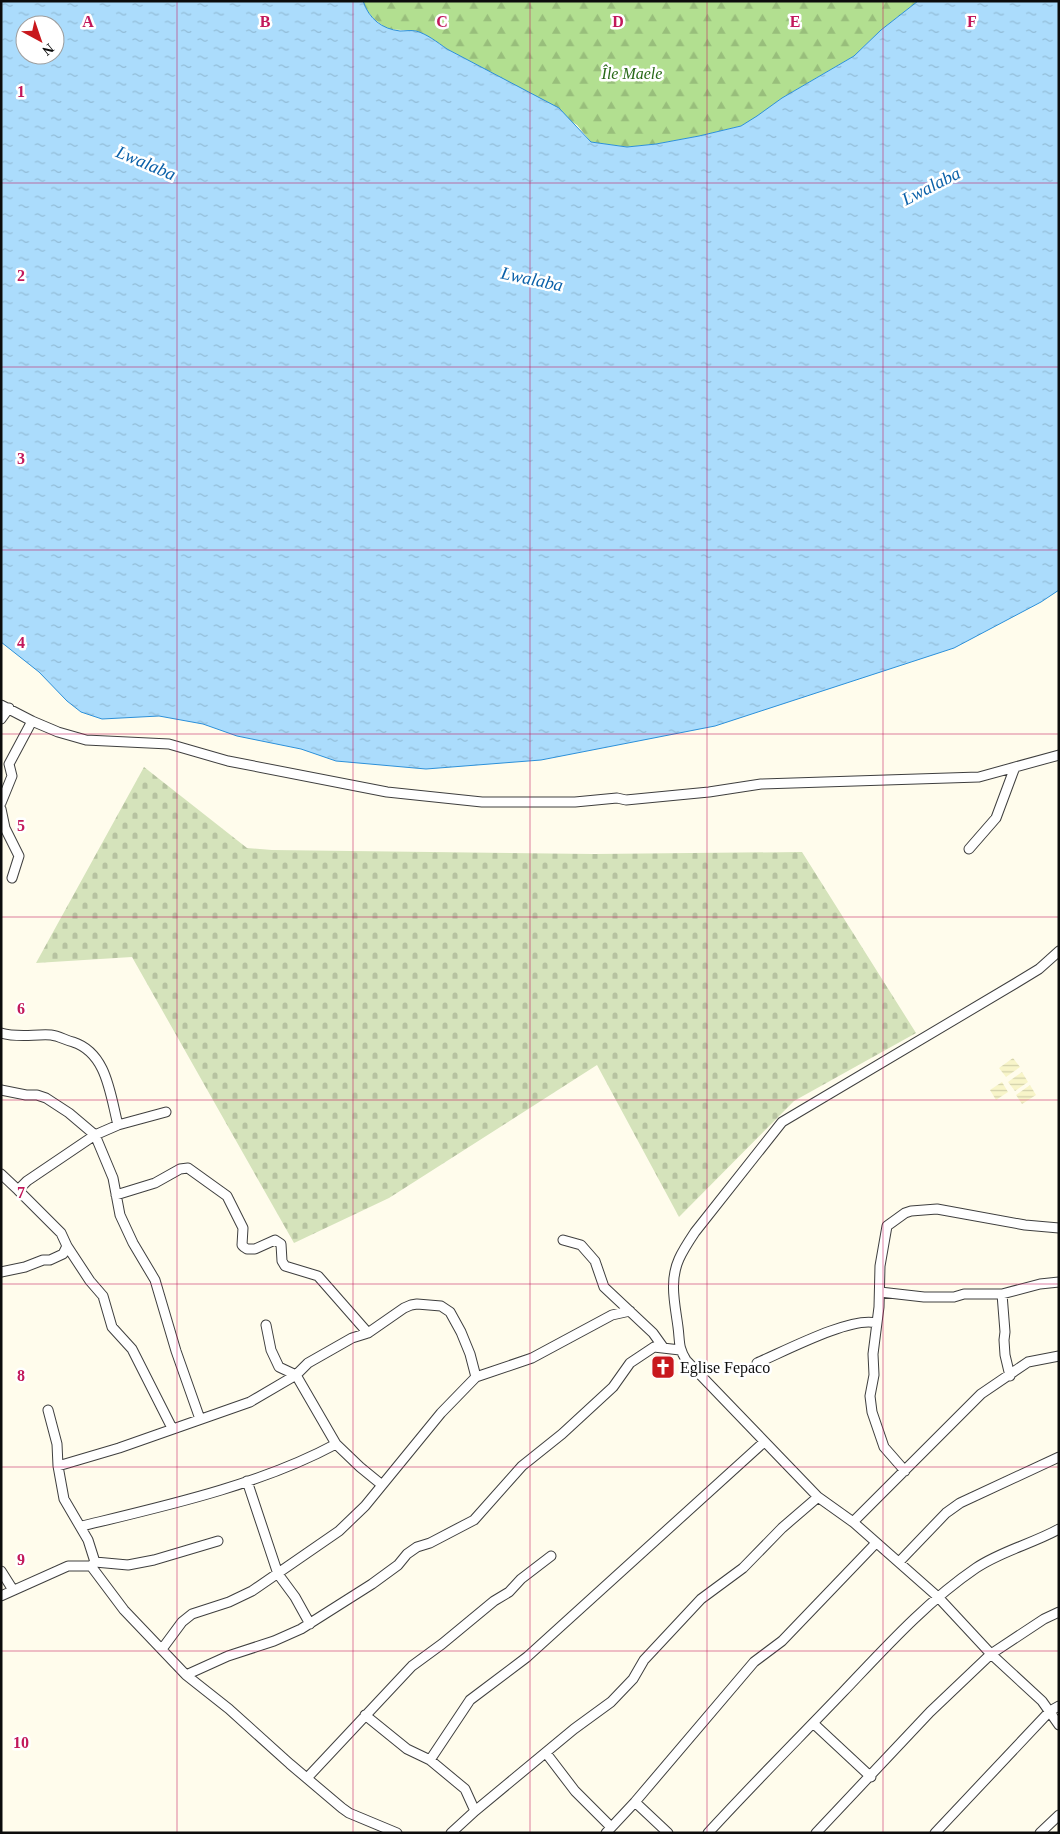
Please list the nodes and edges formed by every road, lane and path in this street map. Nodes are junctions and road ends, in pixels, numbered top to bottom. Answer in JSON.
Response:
{"nodes":[{"id":1,"x":5,"y":707,"type":"edge"},
{"id":2,"x":1,"y":719,"type":"edge"},
{"id":3,"x":32,"y":721,"type":"junction"},
{"id":4,"x":1059,"y":755,"type":"edge"},
{"id":5,"x":1015,"y":767,"type":"junction"},
{"id":6,"x":1,"y":803,"type":"edge"},
{"id":7,"x":1,"y":809,"type":"edge"},
{"id":8,"x":969,"y":849,"type":"dead end"},
{"id":9,"x":12,"y":878,"type":"dead end"},
{"id":10,"x":1059,"y":951,"type":"edge"},
{"id":11,"x":1,"y":1033,"type":"edge"},
{"id":12,"x":1,"y":1090,"type":"edge"},
{"id":13,"x":166,"y":1112,"type":"dead end"},
{"id":14,"x":118,"y":1125,"type":"junction"},
{"id":15,"x":95,"y":1135,"type":"junction"},
{"id":16,"x":1,"y":1174,"type":"edge"},
{"id":17,"x":18,"y":1190,"type":"junction"},
{"id":18,"x":116,"y":1195,"type":"junction"},
{"id":19,"x":1059,"y":1228,"type":"edge"},
{"id":20,"x":563,"y":1240,"type":"dead end"},
{"id":21,"x":67,"y":1246,"type":"junction"},
{"id":22,"x":1,"y":1272,"type":"edge"},
{"id":23,"x":1059,"y":1282,"type":"edge"},
{"id":24,"x":880,"y":1292,"type":"junction"},
{"id":25,"x":1002,"y":1294,"type":"junction"},
{"id":26,"x":630,"y":1311,"type":"junction"},
{"id":27,"x":876,"y":1323,"type":"junction"},
{"id":28,"x":266,"y":1325,"type":"dead end"},
{"id":29,"x":368,"y":1333,"type":"junction"},
{"id":30,"x":663,"y":1347,"type":"junction"},
{"id":31,"x":680,"y":1350,"type":"junction"},
{"id":32,"x":1059,"y":1356,"type":"edge"},
{"id":33,"x":757,"y":1362,"type":"dead end"},
{"id":34,"x":296,"y":1375,"type":"junction"},
{"id":35,"x":1010,"y":1376,"type":"junction"},
{"id":36,"x":476,"y":1377,"type":"junction"},
{"id":37,"x":48,"y":1410,"type":"dead end"},
{"id":38,"x":200,"y":1419,"type":"junction"},
{"id":39,"x":172,"y":1428,"type":"junction"},
{"id":40,"x":764,"y":1442,"type":"junction"},
{"id":41,"x":336,"y":1444,"type":"junction"},
{"id":42,"x":1059,"y":1457,"type":"edge"},
{"id":43,"x":58,"y":1466,"type":"junction"},
{"id":44,"x":905,"y":1471,"type":"junction"},
{"id":45,"x":247,"y":1481,"type":"junction"},
{"id":46,"x":382,"y":1485,"type":"junction"},
{"id":47,"x":818,"y":1497,"type":"junction"},
{"id":48,"x":853,"y":1522,"type":"junction"},
{"id":49,"x":82,"y":1526,"type":"junction"},
{"id":50,"x":1059,"y":1529,"type":"edge"},
{"id":51,"x":218,"y":1541,"type":"dead end"},
{"id":52,"x":876,"y":1544,"type":"junction"},
{"id":53,"x":551,"y":1556,"type":"dead end"},
{"id":54,"x":899,"y":1562,"type":"junction"},
{"id":55,"x":93,"y":1564,"type":"junction"},
{"id":56,"x":1,"y":1570,"type":"edge"},
{"id":57,"x":278,"y":1574,"type":"junction"},
{"id":58,"x":13,"y":1590,"type":"junction"},
{"id":59,"x":1,"y":1596,"type":"edge"},
{"id":60,"x":938,"y":1598,"type":"junction"},
{"id":61,"x":1059,"y":1612,"type":"edge"},
{"id":62,"x":310,"y":1624,"type":"junction"},
{"id":63,"x":162,"y":1648,"type":"junction"},
{"id":64,"x":991,"y":1654,"type":"junction"},
{"id":65,"x":186,"y":1675,"type":"junction"},
{"id":66,"x":1059,"y":1706,"type":"edge"},
{"id":67,"x":1050,"y":1711,"type":"junction"},
{"id":68,"x":365,"y":1715,"type":"junction"},
{"id":69,"x":813,"y":1723,"type":"junction"},
{"id":70,"x":1059,"y":1725,"type":"edge"},
{"id":71,"x":546,"y":1753,"type":"junction"},
{"id":72,"x":430,"y":1760,"type":"junction"},
{"id":73,"x":871,"y":1777,"type":"junction"},
{"id":74,"x":307,"y":1778,"type":"junction"},
{"id":75,"x":635,"y":1802,"type":"junction"},
{"id":76,"x":475,"y":1811,"type":"junction"},
{"id":77,"x":1059,"y":1815,"type":"edge"},
{"id":78,"x":608,"y":1830,"type":"edge"},
{"id":79,"x":397,"y":1833,"type":"edge"},
{"id":80,"x":451,"y":1833,"type":"edge"},
{"id":81,"x":668,"y":1833,"type":"edge"},
{"id":82,"x":708,"y":1833,"type":"edge"},
{"id":83,"x":816,"y":1833,"type":"edge"},
{"id":84,"x":935,"y":1833,"type":"edge"},
{"id":85,"x":1040,"y":1833,"type":"edge"}],
"edges":[{"from":1,"to":2,"type":"street"},
{"from":1,"to":3,"type":"street"},
{"from":3,"to":5,"type":"street"},
{"from":3,"to":6,"type":"street"},
{"from":4,"to":5,"type":"street"},
{"from":5,"to":8,"type":"street"},
{"from":7,"to":9,"type":"street"},
{"from":10,"to":31,"type":"street"},
{"from":11,"to":14,"type":"street"},
{"from":12,"to":15,"type":"street"},
{"from":13,"to":14,"type":"street"},
{"from":14,"to":15,"type":"street"},
{"from":15,"to":17,"type":"street"},
{"from":15,"to":18,"type":"street"},
{"from":16,"to":17,"type":"street"},
{"from":17,"to":21,"type":"street"},
{"from":18,"to":29,"type":"street"},
{"from":18,"to":38,"type":"street"},
{"from":19,"to":24,"type":"street"},
{"from":20,"to":26,"type":"street"},
{"from":21,"to":22,"type":"street"},
{"from":21,"to":39,"type":"street"},
{"from":23,"to":25,"type":"street"},
{"from":24,"to":25,"type":"street"},
{"from":24,"to":27,"type":"street"},
{"from":25,"to":35,"type":"street"},
{"from":26,"to":30,"type":"street"},
{"from":26,"to":36,"type":"street"},
{"from":27,"to":33,"type":"street"},
{"from":27,"to":44,"type":"street"},
{"from":28,"to":34,"type":"street"},
{"from":29,"to":34,"type":"street"},
{"from":29,"to":36,"type":"street"},
{"from":30,"to":31,"type":"street"},
{"from":30,"to":62,"type":"street"},
{"from":31,"to":40,"type":"street"},
{"from":32,"to":35,"type":"street"},
{"from":34,"to":38,"type":"street"},
{"from":34,"to":41,"type":"street"},
{"from":35,"to":44,"type":"street"},
{"from":36,"to":46,"type":"street"},
{"from":37,"to":43,"type":"street"},
{"from":38,"to":39,"type":"street"},
{"from":39,"to":43,"type":"street"},
{"from":40,"to":47,"type":"street"},
{"from":40,"to":72,"type":"street"},
{"from":41,"to":45,"type":"street"},
{"from":41,"to":46,"type":"street"},
{"from":42,"to":54,"type":"street"},
{"from":43,"to":49,"type":"street"},
{"from":44,"to":48,"type":"street"},
{"from":45,"to":49,"type":"street"},
{"from":45,"to":57,"type":"street"},
{"from":46,"to":57,"type":"street"},
{"from":47,"to":48,"type":"street"},
{"from":47,"to":71,"type":"street"},
{"from":48,"to":52,"type":"street"},
{"from":49,"to":55,"type":"street"},
{"from":50,"to":60,"type":"street"},
{"from":51,"to":55,"type":"street"},
{"from":52,"to":54,"type":"street"},
{"from":52,"to":75,"type":"street"},
{"from":53,"to":68,"type":"street"},
{"from":54,"to":60,"type":"street"},
{"from":55,"to":58,"type":"street"},
{"from":55,"to":63,"type":"street"},
{"from":56,"to":58,"type":"street"},
{"from":57,"to":62,"type":"street"},
{"from":57,"to":63,"type":"street"},
{"from":58,"to":59,"type":"street"},
{"from":60,"to":64,"type":"street"},
{"from":60,"to":69,"type":"street"},
{"from":61,"to":64,"type":"street"},
{"from":62,"to":65,"type":"street"},
{"from":63,"to":65,"type":"street"},
{"from":64,"to":67,"type":"street"},
{"from":64,"to":73,"type":"street"},
{"from":65,"to":74,"type":"street"},
{"from":66,"to":67,"type":"street"},
{"from":67,"to":70,"type":"street"},
{"from":67,"to":84,"type":"street"},
{"from":68,"to":72,"type":"street"},
{"from":68,"to":74,"type":"street"},
{"from":69,"to":73,"type":"street"},
{"from":69,"to":82,"type":"street"},
{"from":71,"to":76,"type":"street"},
{"from":71,"to":78,"type":"street"},
{"from":72,"to":76,"type":"street"},
{"from":73,"to":83,"type":"street"},
{"from":74,"to":79,"type":"street"},
{"from":75,"to":78,"type":"street"},
{"from":75,"to":81,"type":"street"},
{"from":76,"to":80,"type":"street"},
{"from":77,"to":85,"type":"street"}]}
